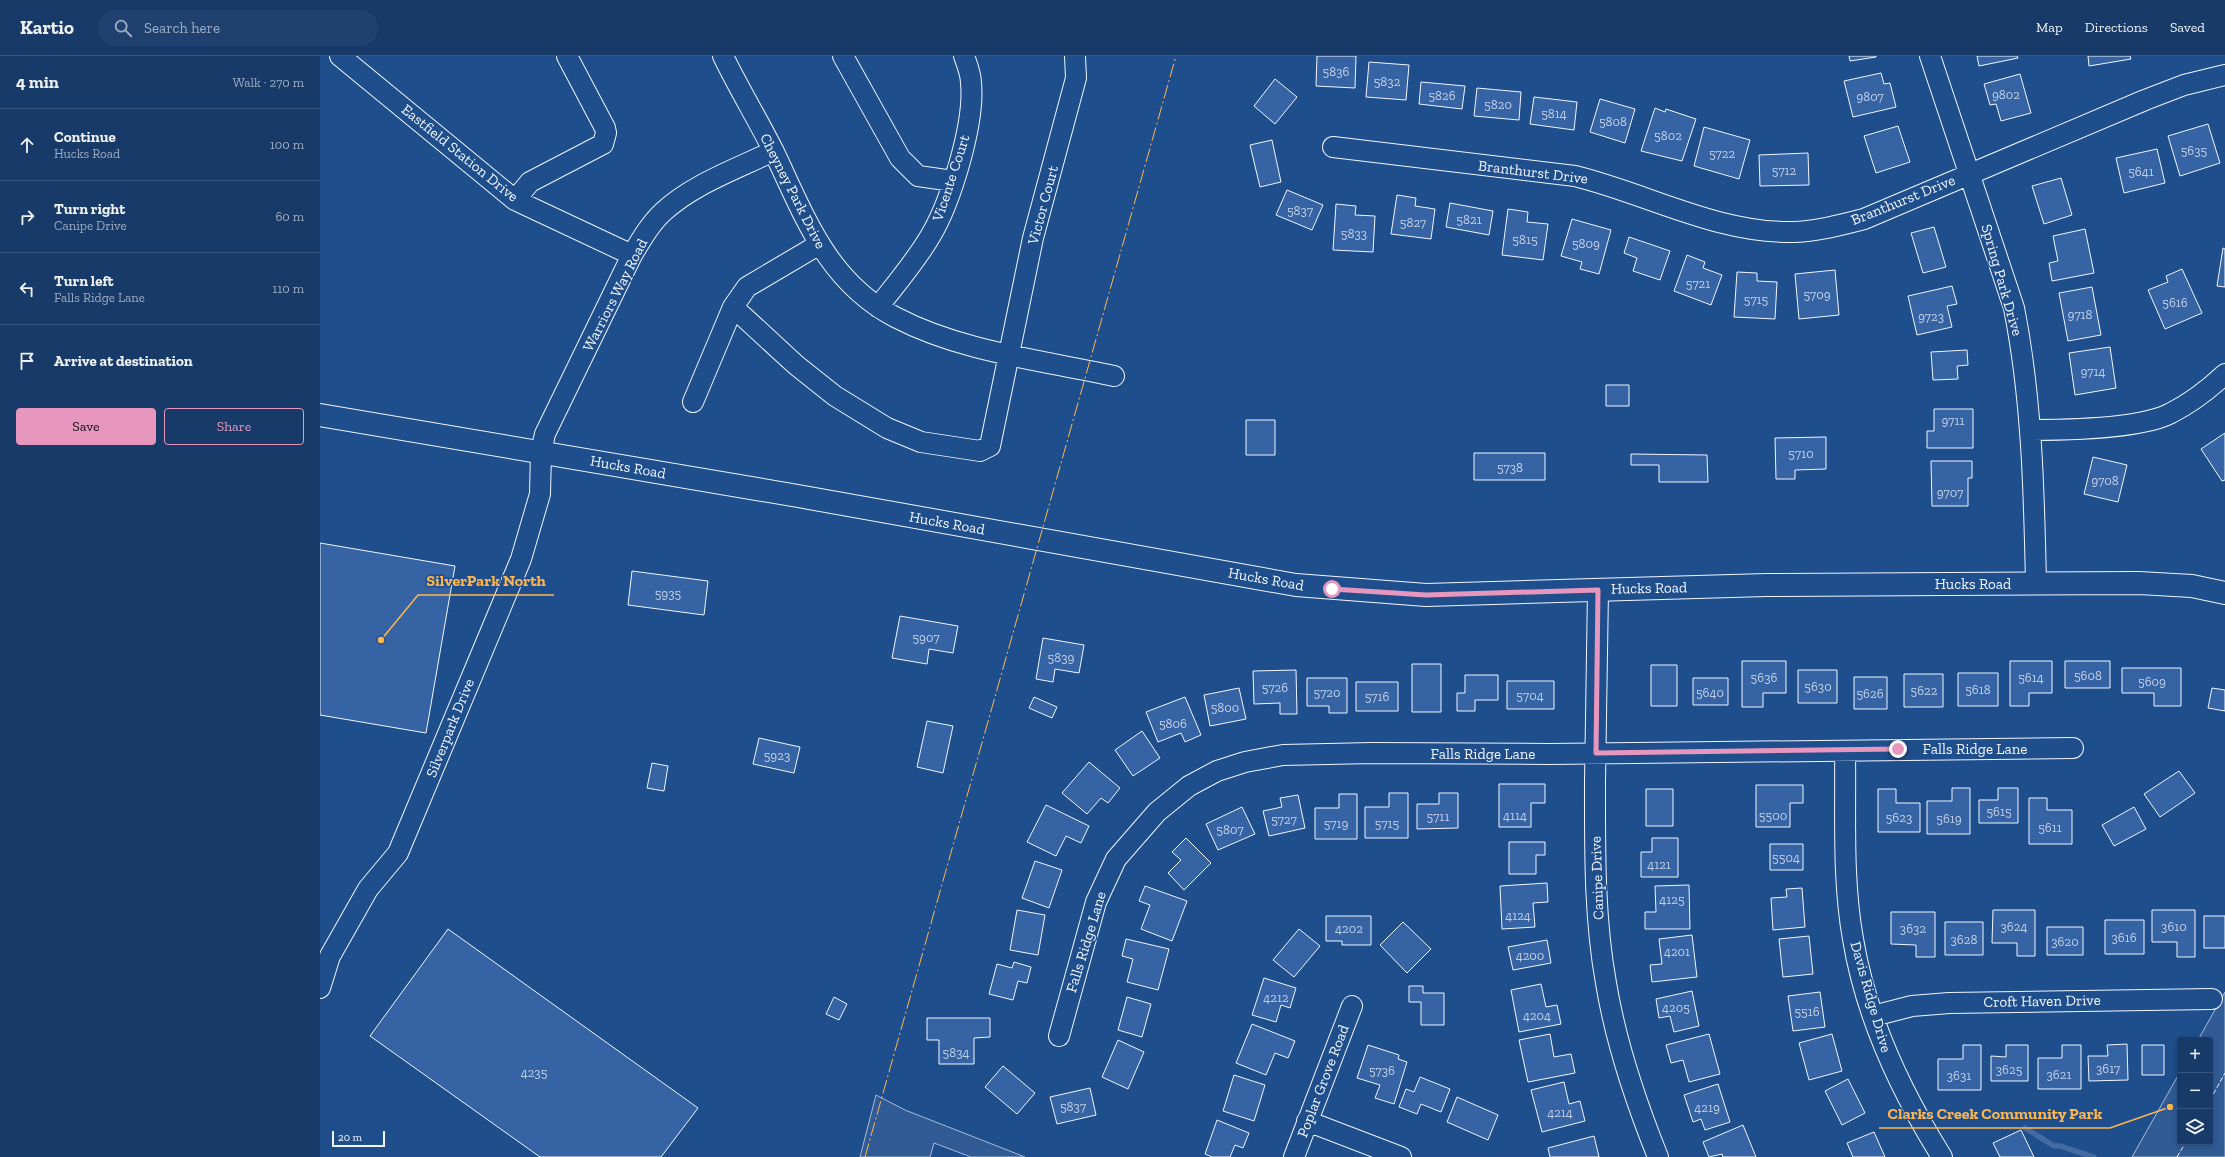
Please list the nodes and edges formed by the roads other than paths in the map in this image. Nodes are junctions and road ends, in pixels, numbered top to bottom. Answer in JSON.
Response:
{"nodes":[{"id":1,"x":567,"y":56,"type":"edge"},
{"id":2,"x":723,"y":56,"type":"edge"},
{"id":3,"x":843,"y":56,"type":"edge"},
{"id":4,"x":964,"y":56,"type":"edge"},
{"id":5,"x":1075,"y":56,"type":"edge"},
{"id":6,"x":1930,"y":56,"type":"edge"},
{"id":7,"x":344,"y":57,"type":"edge"},
{"id":8,"x":2225,"y":75,"type":"edge"},
{"id":9,"x":1333,"y":148,"type":"dead end"},
{"id":10,"x":773,"y":151,"type":"junction"},
{"id":11,"x":1969,"y":174,"type":"junction"},
{"id":12,"x":953,"y":181,"type":"junction"},
{"id":13,"x":515,"y":200,"type":"junction"},
{"id":14,"x":818,"y":245,"type":"junction"},
{"id":15,"x":632,"y":255,"type":"junction"},
{"id":16,"x":733,"y":307,"type":"junction"},
{"id":17,"x":878,"y":307,"type":"junction"},
{"id":18,"x":1008,"y":354,"type":"junction"},
{"id":19,"x":2225,"y":374,"type":"edge"},
{"id":20,"x":1114,"y":376,"type":"dead end"},
{"id":21,"x":693,"y":402,"type":"dead end"},
{"id":22,"x":320,"y":415,"type":"edge"},
{"id":23,"x":2030,"y":430,"type":"junction"},
{"id":24,"x":541,"y":452,"type":"junction"},
{"id":25,"x":2036,"y":583,"type":"junction"},
{"id":26,"x":1598,"y":590,"type":"junction"},
{"id":27,"x":2225,"y":592,"type":"edge"},
{"id":28,"x":2073,"y":748,"type":"dead end"},
{"id":29,"x":1845,"y":751,"type":"junction"},
{"id":30,"x":1596,"y":753,"type":"junction"},
{"id":31,"x":320,"y":988,"type":"edge"},
{"id":32,"x":2212,"y":999,"type":"dead end"},
{"id":33,"x":1352,"y":1006,"type":"dead end"},
{"id":34,"x":1873,"y":1016,"type":"junction"},
{"id":35,"x":1059,"y":1036,"type":"dead end"},
{"id":36,"x":1307,"y":1121,"type":"junction"},
{"id":37,"x":1294,"y":1157,"type":"edge"},
{"id":38,"x":1401,"y":1157,"type":"edge"},
{"id":39,"x":1658,"y":1157,"type":"edge"},
{"id":40,"x":1942,"y":1157,"type":"edge"}],
"edges":[{"from":1,"to":13,"type":"street"},
{"from":2,"to":10,"type":"street","name":"Cheyney Park Drive"},
{"from":3,"to":12,"type":"street"},
{"from":4,"to":12,"type":"street","name":"Vicente Court"},
{"from":5,"to":18,"type":"street","name":"Victor Court"},
{"from":6,"to":11,"type":"street","name":"Spring Park Drive"},
{"from":7,"to":13,"type":"street","name":"Eastfield Station Drive"},
{"from":8,"to":11,"type":"street","name":"Branthurst Drive"},
{"from":9,"to":11,"type":"street","name":"Branthurst Drive"},
{"from":10,"to":14,"type":"street","name":"Cheyney Park Drive"},
{"from":10,"to":15,"type":"street","name":"Warriors Way Road"},
{"from":11,"to":23,"type":"street","name":"Spring Park Drive"},
{"from":12,"to":17,"type":"street","name":"Vicente Court"},
{"from":13,"to":15,"type":"street","name":"Eastfield Station Drive"},
{"from":14,"to":16,"type":"street"},
{"from":14,"to":17,"type":"street","name":"Cheyney Park Drive"},
{"from":15,"to":24,"type":"street","name":"Warriors Way Road"},
{"from":16,"to":18,"type":"street","name":"Victor Court"},
{"from":16,"to":21,"type":"street"},
{"from":17,"to":18,"type":"street","name":"Cheyney Park Drive"},
{"from":18,"to":20,"type":"street","name":"Cheyney Park Drive"},
{"from":19,"to":23,"type":"street"},
{"from":22,"to":24,"type":"main road","name":"Hucks Road"},
{"from":23,"to":25,"type":"street","name":"Spring Park Drive"},
{"from":24,"to":26,"type":"main road","name":"Hucks Road"},
{"from":24,"to":31,"type":"street","name":"Silverpark Drive"},
{"from":25,"to":26,"type":"main road","name":"Hucks Road"},
{"from":25,"to":27,"type":"main road","name":"Hucks Road"},
{"from":26,"to":30,"type":"street","name":"Canipe Drive"},
{"from":28,"to":29,"type":"street","name":"Falls Ridge Lane"},
{"from":29,"to":30,"type":"street","name":"Falls Ridge Lane"},
{"from":29,"to":34,"type":"street","name":"Davis Ridge Drive"},
{"from":30,"to":35,"type":"street","name":"Falls Ridge Lane"},
{"from":30,"to":39,"type":"street","name":"Canipe Drive"},
{"from":32,"to":34,"type":"street","name":"Croft Haven Drive"},
{"from":33,"to":36,"type":"street","name":"Poplar Grove Road"},
{"from":34,"to":40,"type":"street","name":"Davis Ridge Drive"},
{"from":36,"to":37,"type":"street","name":"Poplar Grove Road"},
{"from":36,"to":38,"type":"street"}]}
